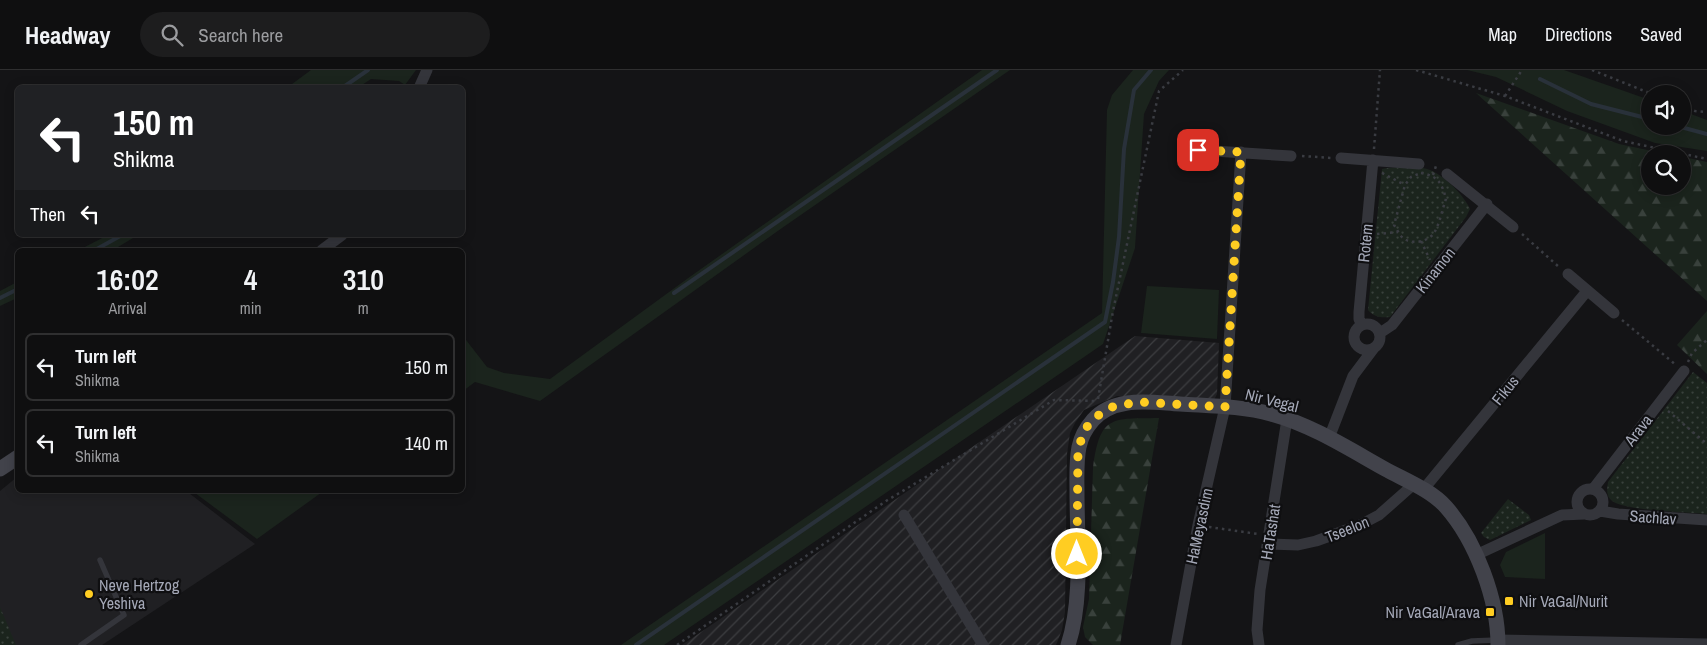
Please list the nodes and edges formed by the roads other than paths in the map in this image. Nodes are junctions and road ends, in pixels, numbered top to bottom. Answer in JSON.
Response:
{"nodes":[{"id":1,"x":427,"y":70,"type":"edge"},
{"id":2,"x":420,"y":85,"type":"edge"},
{"id":3,"x":1198,"y":150,"type":"dead end"},
{"id":4,"x":1241,"y":152,"type":"junction"},
{"id":5,"x":1291,"y":156,"type":"road end"},
{"id":6,"x":1341,"y":158,"type":"road end"},
{"id":7,"x":1373,"y":164,"type":"junction"},
{"id":8,"x":1419,"y":164,"type":"road end"},
{"id":9,"x":1447,"y":174,"type":"road end"},
{"id":10,"x":1487,"y":204,"type":"junction"},
{"id":11,"x":1513,"y":227,"type":"road end"},
{"id":12,"x":339,"y":237,"type":"edge"},
{"id":13,"x":325,"y":248,"type":"edge"},
{"id":14,"x":1568,"y":274,"type":"road end"},
{"id":15,"x":1587,"y":290,"type":"junction"},
{"id":16,"x":1614,"y":313,"type":"road end"},
{"id":17,"x":1362,"y":325,"type":"junction"},
{"id":18,"x":1380,"y":333,"type":"junction"},
{"id":19,"x":1354,"y":339,"type":"junction"},
{"id":20,"x":1374,"y":348,"type":"junction"},
{"id":21,"x":1684,"y":372,"type":"road end"},
{"id":22,"x":1353,"y":376,"type":"junction"},
{"id":23,"x":1225,"y":407,"type":"junction"},
{"id":24,"x":1287,"y":419,"type":"junction"},
{"id":25,"x":1329,"y":438,"type":"junction"},
{"id":26,"x":15,"y":459,"type":"edge"},
{"id":27,"x":0,"y":469,"type":"edge"},
{"id":28,"x":1419,"y":487,"type":"junction"},
{"id":29,"x":1594,"y":490,"type":"junction"},
{"id":30,"x":1577,"y":500,"type":"junction"},
{"id":31,"x":1600,"y":511,"type":"junction"},
{"id":32,"x":1584,"y":514,"type":"junction"},
{"id":33,"x":904,"y":515,"type":"dead end"},
{"id":34,"x":1562,"y":515,"type":"junction"},
{"id":35,"x":1707,"y":520,"type":"edge"},
{"id":36,"x":1268,"y":540,"type":"junction"},
{"id":37,"x":1476,"y":555,"type":"junction"},
{"id":38,"x":100,"y":560,"type":"dead end"},
{"id":39,"x":1498,"y":642,"type":"edge"},
{"id":40,"x":1707,"y":644,"type":"edge"},
{"id":41,"x":81,"y":645,"type":"edge"},
{"id":42,"x":983,"y":645,"type":"edge"},
{"id":43,"x":1068,"y":645,"type":"edge"},
{"id":44,"x":1176,"y":645,"type":"edge"},
{"id":45,"x":1259,"y":645,"type":"edge"},
{"id":46,"x":1458,"y":645,"type":"edge"}],
"edges":[{"from":1,"to":2,"type":"street"},
{"from":3,"to":4,"type":"street"},
{"from":4,"to":5,"type":"street"},
{"from":4,"to":23,"type":"street","name":"HaMeyasdim"},
{"from":6,"to":7,"type":"street"},
{"from":7,"to":8,"type":"street"},
{"from":7,"to":17,"type":"street","name":"Rotem"},
{"from":9,"to":10,"type":"street"},
{"from":10,"to":11,"type":"street"},
{"from":10,"to":18,"type":"street","name":"Kinamon"},
{"from":12,"to":13,"type":"street"},
{"from":14,"to":15,"type":"street"},
{"from":15,"to":16,"type":"street"},
{"from":15,"to":28,"type":"street","name":"Fikus"},
{"from":17,"to":18,"type":"street"},
{"from":17,"to":19,"type":"street"},
{"from":18,"to":20,"type":"street"},
{"from":19,"to":20,"type":"street"},
{"from":19,"to":22,"type":"street"},
{"from":20,"to":22,"type":"street"},
{"from":21,"to":29,"type":"street","name":"Arava"},
{"from":22,"to":25,"type":"street"},
{"from":23,"to":24,"type":"street","name":"Nir Vegal"},
{"from":23,"to":43,"type":"street","name":"Nir Vegal"},
{"from":23,"to":44,"type":"street","name":"HaMeyasdim"},
{"from":24,"to":25,"type":"street","name":"Nir Vegal"},
{"from":24,"to":36,"type":"street","name":"HaTashat"},
{"from":25,"to":28,"type":"street","name":"Nir Vegal"},
{"from":26,"to":27,"type":"street"},
{"from":28,"to":36,"type":"street","name":"Tseelon"},
{"from":28,"to":37,"type":"street","name":"Nir Vegal"},
{"from":29,"to":30,"type":"street"},
{"from":29,"to":31,"type":"street"},
{"from":30,"to":32,"type":"street"},
{"from":30,"to":34,"type":"street"},
{"from":31,"to":32,"type":"street"},
{"from":31,"to":35,"type":"street","name":"Sachlav"},
{"from":32,"to":34,"type":"street"},
{"from":33,"to":42,"type":"street"},
{"from":34,"to":37,"type":"street"},
{"from":36,"to":45,"type":"street","name":"HaTashat"},
{"from":37,"to":39,"type":"street","name":"Nir Vegal"},
{"from":38,"to":41,"type":"lane"},
{"from":39,"to":40,"type":"street"},
{"from":39,"to":46,"type":"lane"}]}
